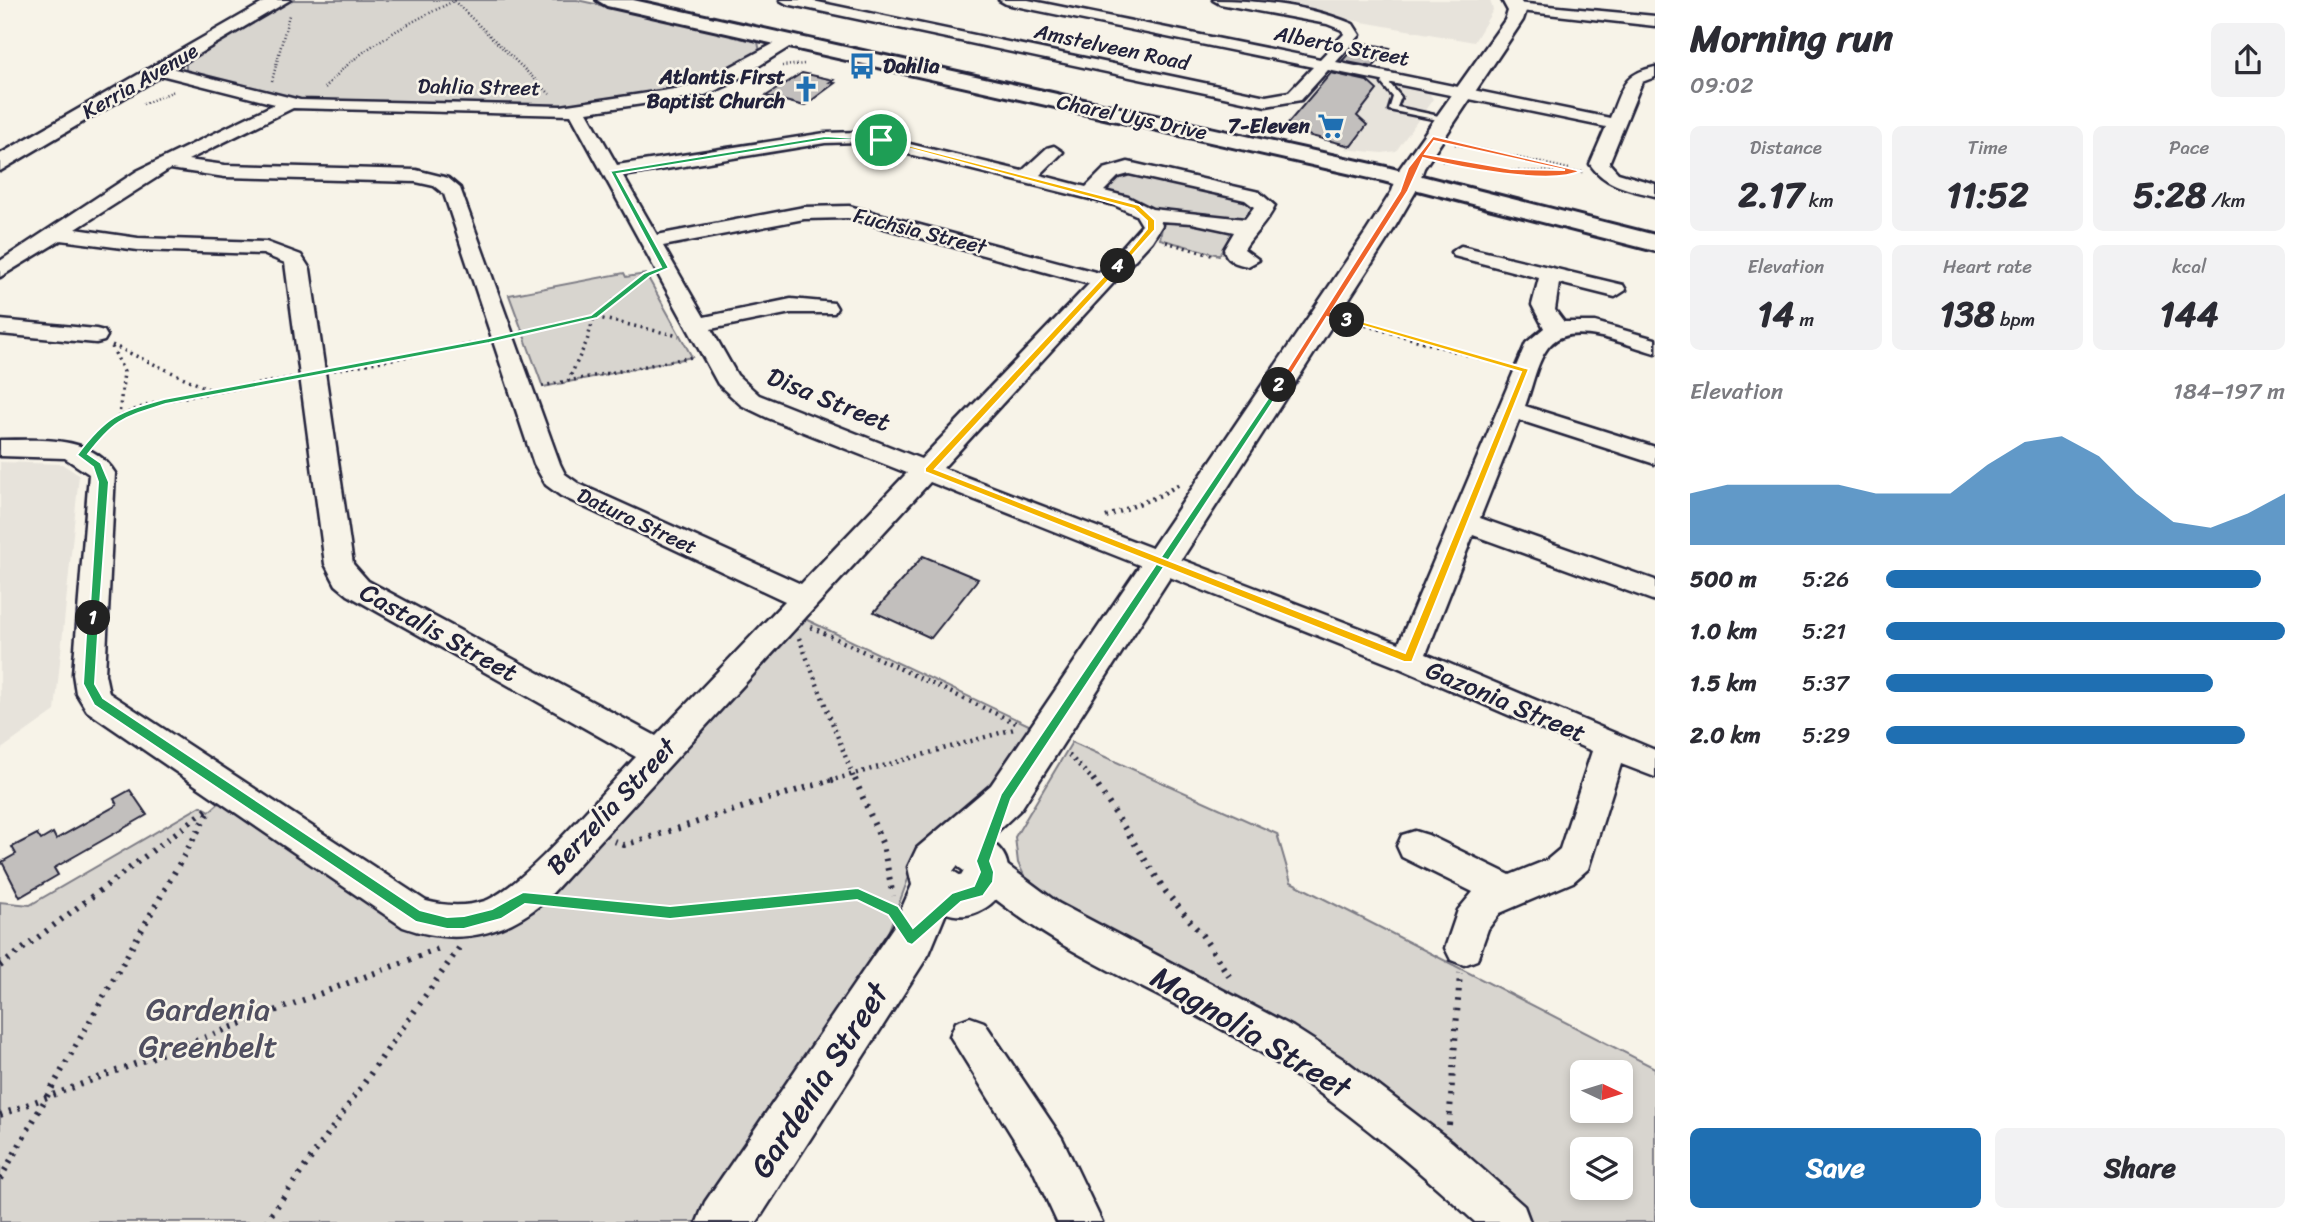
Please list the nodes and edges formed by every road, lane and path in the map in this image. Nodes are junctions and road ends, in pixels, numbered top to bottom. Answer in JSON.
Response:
{"nodes":[{"id":1,"x":454,"y":0,"type":"edge"},
{"id":2,"x":607,"y":0,"type":"edge"},
{"id":3,"x":787,"y":0,"type":"edge"},
{"id":4,"x":851,"y":0,"type":"edge"},
{"id":5,"x":1006,"y":0,"type":"edge"},
{"id":6,"x":1220,"y":0,"type":"edge"},
{"id":7,"x":1514,"y":4,"type":"edge"},
{"id":8,"x":285,"y":8,"type":"edge"},
{"id":9,"x":834,"y":10,"type":"junction"},
{"id":10,"x":1655,"y":21,"type":"edge"},
{"id":11,"x":788,"y":41,"type":"junction"},
{"id":12,"x":1325,"y":63,"type":"junction"},
{"id":13,"x":159,"y":70,"type":"junction"},
{"id":14,"x":1655,"y":72,"type":"edge"},
{"id":15,"x":1389,"y":76,"type":"junction"},
{"id":16,"x":1464,"y":93,"type":"junction"},
{"id":17,"x":264,"y":98,"type":"junction"},
{"id":18,"x":288,"y":104,"type":"junction"},
{"id":19,"x":569,"y":110,"type":"junction"},
{"id":20,"x":1615,"y":124,"type":"junction"},
{"id":21,"x":1433,"y":138,"type":"junction"},
{"id":22,"x":1054,"y":152,"type":"dead end"},
{"id":23,"x":165,"y":163,"type":"junction"},
{"id":24,"x":0,"y":164,"type":"edge"},
{"id":25,"x":1577,"y":171,"type":"junction"},
{"id":26,"x":612,"y":172,"type":"junction"},
{"id":27,"x":1027,"y":177,"type":"junction"},
{"id":28,"x":1408,"y":180,"type":"junction"},
{"id":29,"x":1619,"y":180,"type":"junction"},
{"id":30,"x":1091,"y":193,"type":"junction"},
{"id":31,"x":1651,"y":195,"type":"edge"},
{"id":32,"x":1147,"y":215,"type":"junction"},
{"id":33,"x":1249,"y":225,"type":"junction"},
{"id":34,"x":57,"y":233,"type":"junction"},
{"id":35,"x":1144,"y":237,"type":"junction"},
{"id":36,"x":651,"y":242,"type":"junction"},
{"id":37,"x":1655,"y":243,"type":"edge"},
{"id":38,"x":1461,"y":252,"type":"dead end"},
{"id":39,"x":1248,"y":260,"type":"joint"},
{"id":40,"x":665,"y":268,"type":"junction"},
{"id":41,"x":0,"y":271,"type":"edge"},
{"id":42,"x":1551,"y":274,"type":"junction"},
{"id":43,"x":1104,"y":281,"type":"junction"},
{"id":44,"x":1615,"y":290,"type":"dead end"},
{"id":45,"x":826,"y":308,"type":"dead end"},
{"id":46,"x":1326,"y":313,"type":"junction"},
{"id":47,"x":594,"y":317,"type":"junction"},
{"id":48,"x":0,"y":327,"type":"edge"},
{"id":49,"x":699,"y":327,"type":"junction"},
{"id":50,"x":1559,"y":330,"type":"junction"},
{"id":51,"x":502,"y":336,"type":"junction"},
{"id":52,"x":103,"y":340,"type":"junction"},
{"id":53,"x":1655,"y":346,"type":"edge"},
{"id":54,"x":713,"y":353,"type":"junction"},
{"id":55,"x":1526,"y":371,"type":"junction"},
{"id":56,"x":313,"y":374,"type":"junction"},
{"id":57,"x":568,"y":381,"type":"junction"},
{"id":58,"x":521,"y":391,"type":"junction"},
{"id":59,"x":215,"y":392,"type":"junction"},
{"id":60,"x":1510,"y":409,"type":"junction"},
{"id":61,"x":119,"y":416,"type":"junction"},
{"id":62,"x":0,"y":447,"type":"edge"},
{"id":63,"x":82,"y":455,"type":"junction"},
{"id":64,"x":1655,"y":456,"type":"edge"},
{"id":65,"x":929,"y":470,"type":"junction"},
{"id":66,"x":1222,"y":473,"type":"junction"},
{"id":67,"x":1464,"y":522,"type":"junction"},
{"id":68,"x":1072,"y":528,"type":"junction"},
{"id":69,"x":1161,"y":564,"type":"junction"},
{"id":70,"x":1655,"y":591,"type":"edge"},
{"id":71,"x":799,"y":607,"type":"junction"},
{"id":72,"x":1408,"y":659,"type":"junction"},
{"id":73,"x":1043,"y":742,"type":"junction"},
{"id":74,"x":1610,"y":746,"type":"junction"},
{"id":75,"x":660,"y":754,"type":"junction"},
{"id":76,"x":1655,"y":764,"type":"edge"},
{"id":77,"x":853,"y":777,"type":"junction"},
{"id":78,"x":219,"y":798,"type":"junction"},
{"id":79,"x":588,"y":830,"type":"junction"},
{"id":80,"x":1415,"y":846,"type":"dead end"},
{"id":81,"x":963,"y":876,"type":"junction"},
{"id":82,"x":1508,"y":892,"type":"junction"},
{"id":83,"x":509,"y":906,"type":"junction"},
{"id":84,"x":460,"y":946,"type":"junction"},
{"id":85,"x":1464,"y":948,"type":"joint"},
{"id":86,"x":0,"y":966,"type":"edge"},
{"id":87,"x":1237,"y":987,"type":"dead end"},
{"id":88,"x":970,"y":1036,"type":"dead end"},
{"id":89,"x":48,"y":1096,"type":"junction"},
{"id":90,"x":0,"y":1115,"type":"edge"},
{"id":91,"x":1437,"y":1157,"type":"junction"},
{"id":92,"x":0,"y":1179,"type":"edge"},
{"id":93,"x":266,"y":1222,"type":"edge"},
{"id":94,"x":725,"y":1222,"type":"edge"},
{"id":95,"x":1080,"y":1222,"type":"edge"},
{"id":96,"x":1508,"y":1222,"type":"edge"}],
"edges":[{"from":1,"to":18,"type":"path"},
{"from":1,"to":19,"type":"path"},
{"from":2,"to":11,"type":"main road","name":"Charel Uys Drive"},
{"from":3,"to":9,"type":"street","name":"Amstelveen Road"},
{"from":4,"to":9,"type":"street"},
{"from":5,"to":12,"type":"street","name":"Alberto Street"},
{"from":6,"to":12,"type":"street","name":"Amstelveen Road"},
{"from":7,"to":10,"type":"street"},
{"from":7,"to":16,"type":"street","name":"Gardenia Street"},
{"from":8,"to":13,"type":"street","name":"Kerria Avenue"},
{"from":8,"to":17,"type":"path"},
{"from":9,"to":12,"type":"street","name":"Amstelveen Road"},
{"from":11,"to":19,"type":"street","name":"Dahlia Street"},
{"from":11,"to":28,"type":"main road","name":"Charel Uys Drive"},
{"from":12,"to":15,"type":"street","name":"Alberto Street"},
{"from":13,"to":17,"type":"street","name":"Dahlia Street"},
{"from":13,"to":24,"type":"street","name":"Kerria Avenue"},
{"from":14,"to":20,"type":"street"},
{"from":15,"to":16,"type":"street","name":"Alberto Street"},
{"from":15,"to":21,"type":"lane"},
{"from":16,"to":20,"type":"street","name":"Alberto Street"},
{"from":16,"to":21,"type":"street","name":"Gardenia Street"},
{"from":17,"to":18,"type":"street","name":"Dahlia Street"},
{"from":18,"to":19,"type":"street","name":"Dahlia Street"},
{"from":18,"to":23,"type":"street"},
{"from":19,"to":26,"type":"street","name":"Disa Street"},
{"from":20,"to":29,"type":"street"},
{"from":21,"to":25,"type":"path"},
{"from":21,"to":25,"type":"path"},
{"from":21,"to":28,"type":"street","name":"Gardenia Street"},
{"from":22,"to":27,"type":"street"},
{"from":23,"to":34,"type":"street"},
{"from":23,"to":51,"type":"street","name":"Datura Street"},
{"from":25,"to":29,"type":"path"},
{"from":26,"to":27,"type":"street"},
{"from":26,"to":36,"type":"street","name":"Disa Street"},
{"from":27,"to":30,"type":"street"},
{"from":28,"to":37,"type":"main road","name":"Charel Uys Drive"},
{"from":28,"to":46,"type":"street","name":"Gardenia Street"},
{"from":29,"to":31,"type":"street"},
{"from":30,"to":32,"type":"street"},
{"from":30,"to":33,"type":"street"},
{"from":32,"to":33,"type":"street"},
{"from":32,"to":35,"type":"street"},
{"from":33,"to":39,"type":"street"},
{"from":34,"to":41,"type":"street"},
{"from":34,"to":56,"type":"street","name":"Castalis Street"},
{"from":35,"to":39,"type":"path"},
{"from":35,"to":43,"type":"street","name":"Berzelia Street"},
{"from":36,"to":40,"type":"street","name":"Disa Street"},
{"from":36,"to":43,"type":"street","name":"Fuchsia Street"},
{"from":38,"to":42,"type":"street"},
{"from":40,"to":47,"type":"path"},
{"from":40,"to":49,"type":"street","name":"Disa Street"},
{"from":42,"to":44,"type":"street"},
{"from":42,"to":50,"type":"street"},
{"from":43,"to":65,"type":"street","name":"Berzelia Street"},
{"from":45,"to":49,"type":"street"},
{"from":46,"to":55,"type":"path"},
{"from":46,"to":66,"type":"street","name":"Gardenia Street"},
{"from":47,"to":49,"type":"path"},
{"from":47,"to":51,"type":"path"},
{"from":47,"to":57,"type":"path"},
{"from":48,"to":52,"type":"street"},
{"from":49,"to":54,"type":"street","name":"Disa Street"},
{"from":50,"to":53,"type":"street"},
{"from":50,"to":55,"type":"street"},
{"from":51,"to":56,"type":"path"},
{"from":51,"to":58,"type":"street","name":"Datura Street"},
{"from":52,"to":59,"type":"path"},
{"from":52,"to":61,"type":"path"},
{"from":54,"to":57,"type":"path"},
{"from":54,"to":65,"type":"street","name":"Disa Street"},
{"from":55,"to":60,"type":"street"},
{"from":56,"to":59,"type":"path"},
{"from":56,"to":75,"type":"street","name":"Castalis Street"},
{"from":57,"to":58,"type":"path"},
{"from":58,"to":71,"type":"street","name":"Datura Street"},
{"from":59,"to":61,"type":"path"},
{"from":60,"to":64,"type":"street"},
{"from":60,"to":67,"type":"street"},
{"from":61,"to":63,"type":"path"},
{"from":62,"to":63,"type":"street"},
{"from":63,"to":78,"type":"street"},
{"from":65,"to":68,"type":"street","name":"Disa Street"},
{"from":65,"to":71,"type":"street","name":"Berzelia Street"},
{"from":66,"to":68,"type":"path"},
{"from":66,"to":69,"type":"street","name":"Gardenia Street"},
{"from":67,"to":70,"type":"street"},
{"from":67,"to":72,"type":"street"},
{"from":68,"to":69,"type":"street","name":"Disa Street"},
{"from":69,"to":72,"type":"street","name":"Gazonia Street"},
{"from":69,"to":73,"type":"street","name":"Gardenia Street"},
{"from":71,"to":75,"type":"street","name":"Berzelia Street"},
{"from":71,"to":77,"type":"path"},
{"from":71,"to":77,"type":"path"},
{"from":72,"to":74,"type":"street","name":"Gazonia Street"},
{"from":73,"to":81,"type":"street","name":"Gardenia Street"},
{"from":73,"to":87,"type":"path"},
{"from":74,"to":76,"type":"street","name":"Gazonia Street"},
{"from":74,"to":82,"type":"street"},
{"from":75,"to":79,"type":"street","name":"Berzelia Street"},
{"from":77,"to":79,"type":"path"},
{"from":77,"to":83,"type":"path"},
{"from":78,"to":83,"type":"street"},
{"from":78,"to":86,"type":"path"},
{"from":78,"to":89,"type":"path"},
{"from":79,"to":83,"type":"street","name":"Berzelia Street"},
{"from":80,"to":82,"type":"street"},
{"from":81,"to":91,"type":"street","name":"Magnolia Street"},
{"from":81,"to":94,"type":"street","name":"Gardenia Street"},
{"from":82,"to":85,"type":"street"},
{"from":83,"to":84,"type":"path"},
{"from":84,"to":89,"type":"path"},
{"from":84,"to":93,"type":"path"},
{"from":85,"to":91,"type":"path"},
{"from":88,"to":95,"type":"street"},
{"from":89,"to":90,"type":"path"},
{"from":89,"to":92,"type":"path"},
{"from":91,"to":96,"type":"street","name":"Magnolia Street"}]}
